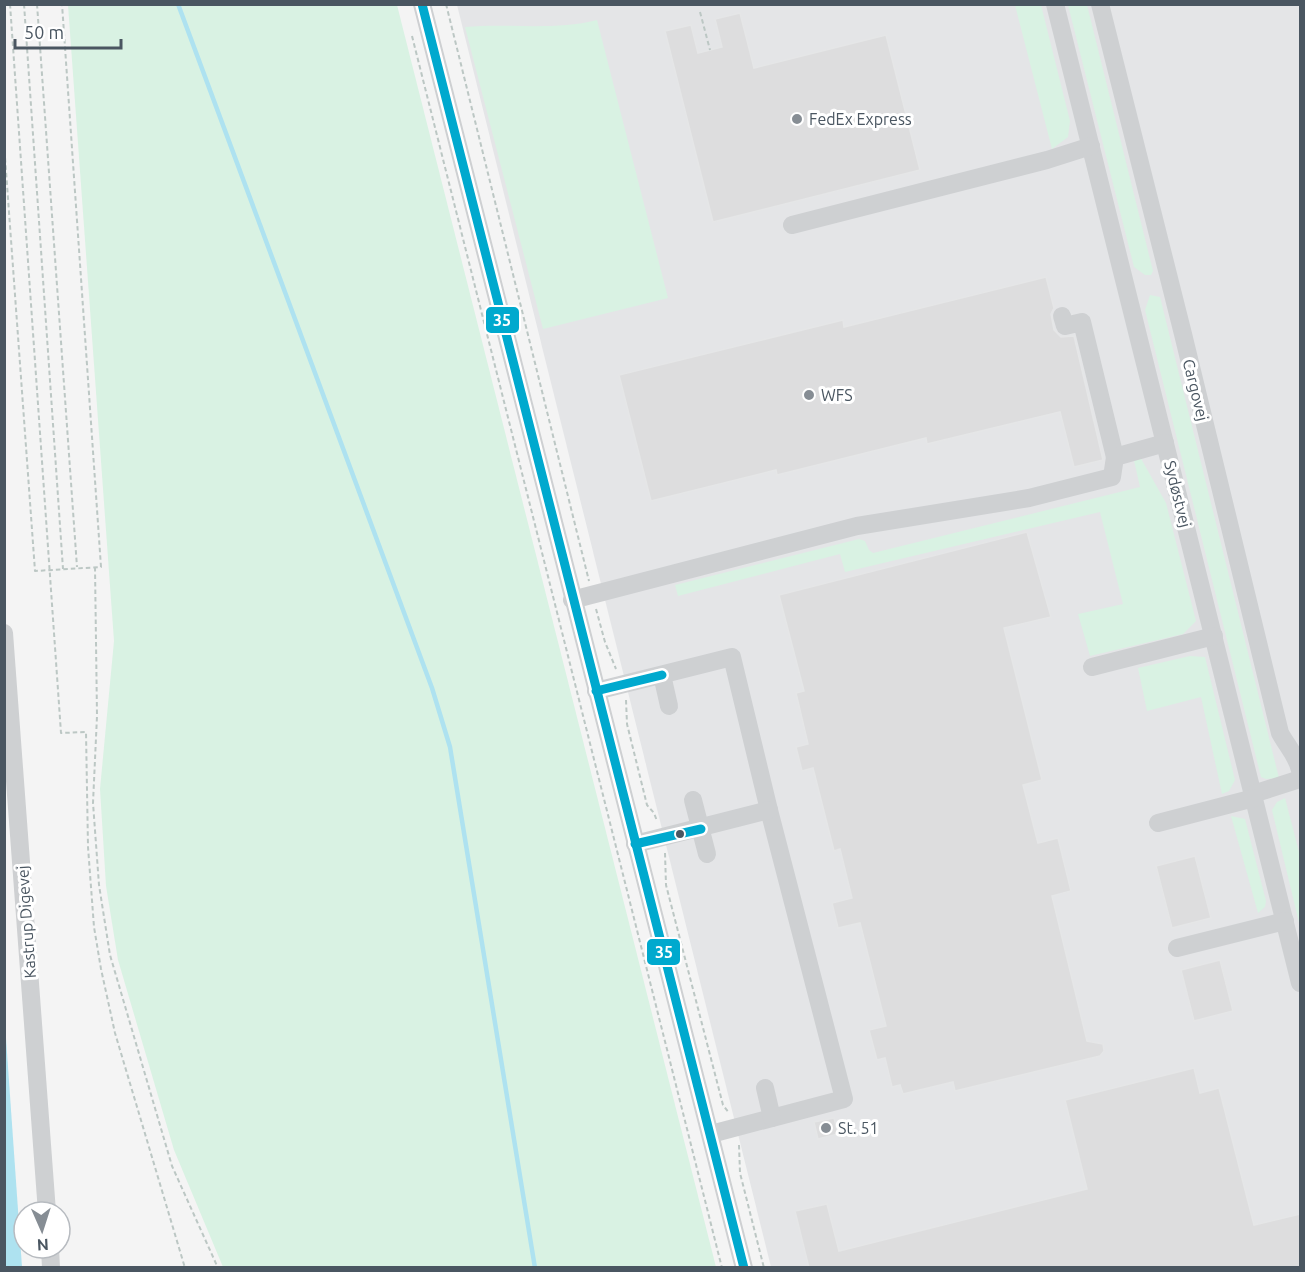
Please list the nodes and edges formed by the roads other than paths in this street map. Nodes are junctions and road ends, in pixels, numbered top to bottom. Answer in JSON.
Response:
{"nodes":[{"id":1,"x":422,"y":4,"type":"edge"},
{"id":2,"x":1055,"y":4,"type":"edge"},
{"id":3,"x":1100,"y":4,"type":"edge"},
{"id":4,"x":1090,"y":146,"type":"junction"},
{"id":5,"x":792,"y":225,"type":"dead end"},
{"id":6,"x":1062,"y":316,"type":"dead end"},
{"id":7,"x":1165,"y":443,"type":"junction"},
{"id":8,"x":1116,"y":457,"type":"junction"},
{"id":9,"x":572,"y":600,"type":"junction"},
{"id":10,"x":4,"y":633,"type":"edge"},
{"id":11,"x":1214,"y":636,"type":"junction"},
{"id":12,"x":1092,"y":667,"type":"dead end"},
{"id":13,"x":662,"y":675,"type":"junction"},
{"id":14,"x":596,"y":691,"type":"junction"},
{"id":15,"x":669,"y":706,"type":"dead end"},
{"id":16,"x":1300,"y":770,"type":"edge"},
{"id":17,"x":1300,"y":779,"type":"edge"},
{"id":18,"x":1254,"y":796,"type":"junction"},
{"id":19,"x":693,"y":800,"type":"dead end"},
{"id":20,"x":769,"y":810,"type":"junction"},
{"id":21,"x":1158,"y":823,"type":"dead end"},
{"id":22,"x":701,"y":829,"type":"junction"},
{"id":23,"x":636,"y":844,"type":"junction"},
{"id":24,"x":707,"y":854,"type":"dead end"},
{"id":25,"x":1285,"y":921,"type":"junction"},
{"id":26,"x":1177,"y":948,"type":"dead end"},
{"id":27,"x":1300,"y":982,"type":"edge"},
{"id":28,"x":765,"y":1088,"type":"dead end"},
{"id":29,"x":772,"y":1118,"type":"junction"},
{"id":30,"x":711,"y":1134,"type":"junction"},
{"id":31,"x":46,"y":1200,"type":"edge"},
{"id":32,"x":744,"y":1268,"type":"edge"}],
"edges":[{"from":1,"to":9,"type":"street"},
{"from":2,"to":4,"type":"street","name":"Sydøstvej"},
{"from":3,"to":16,"type":"street","name":"Cargovej"},
{"from":4,"to":5,"type":"street"},
{"from":4,"to":7,"type":"street","name":"Sydøstvej"},
{"from":6,"to":8,"type":"street"},
{"from":7,"to":8,"type":"street"},
{"from":7,"to":11,"type":"street","name":"Sydøstvej"},
{"from":8,"to":9,"type":"street"},
{"from":9,"to":14,"type":"street"},
{"from":10,"to":31,"type":"street","name":"Kastrup Digevej"},
{"from":11,"to":12,"type":"street"},
{"from":11,"to":18,"type":"street","name":"Sydøstvej"},
{"from":13,"to":14,"type":"street"},
{"from":13,"to":15,"type":"street"},
{"from":13,"to":20,"type":"street"},
{"from":14,"to":23,"type":"street"},
{"from":17,"to":18,"type":"street"},
{"from":18,"to":21,"type":"street"},
{"from":18,"to":25,"type":"street","name":"Sydøstvej"},
{"from":19,"to":22,"type":"street"},
{"from":20,"to":22,"type":"street"},
{"from":20,"to":29,"type":"street"},
{"from":22,"to":23,"type":"street"},
{"from":22,"to":24,"type":"street"},
{"from":23,"to":30,"type":"street"},
{"from":25,"to":26,"type":"street"},
{"from":25,"to":27,"type":"street","name":"Sydøstvej"},
{"from":28,"to":29,"type":"street"},
{"from":29,"to":30,"type":"street"},
{"from":30,"to":32,"type":"street"}]}
